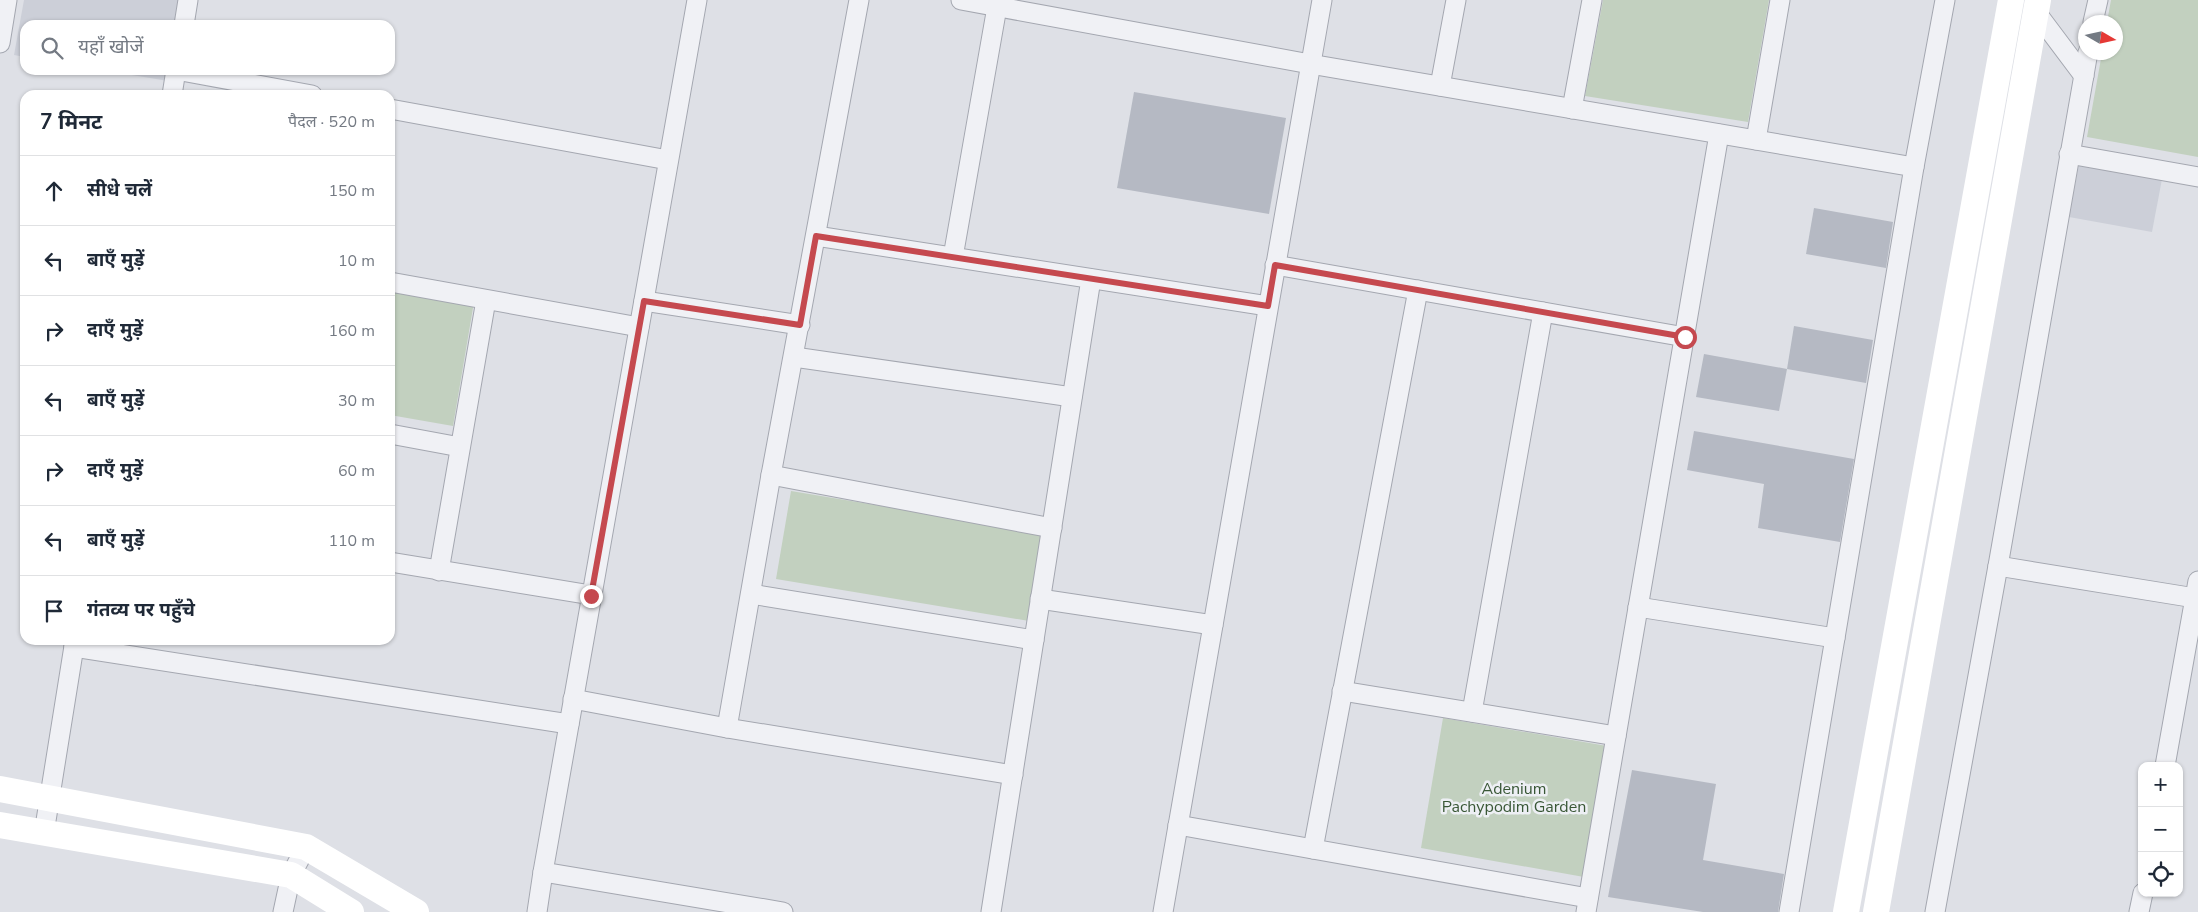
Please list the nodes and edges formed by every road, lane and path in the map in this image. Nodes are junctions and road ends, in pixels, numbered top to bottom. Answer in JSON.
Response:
{"nodes":[{"id":1,"x":8,"y":0,"type":"edge"},
{"id":2,"x":188,"y":0,"type":"edge"},
{"id":3,"x":697,"y":0,"type":"edge"},
{"id":4,"x":859,"y":0,"type":"edge"},
{"id":5,"x":961,"y":0,"type":"edge"},
{"id":6,"x":1322,"y":0,"type":"edge"},
{"id":7,"x":1456,"y":0,"type":"edge"},
{"id":8,"x":1592,"y":0,"type":"edge"},
{"id":9,"x":1780,"y":0,"type":"edge"},
{"id":10,"x":1945,"y":0,"type":"edge"},
{"id":11,"x":2011,"y":0,"type":"edge"},
{"id":12,"x":2098,"y":0,"type":"edge"},
{"id":13,"x":2037,"y":6,"type":"edge"},
{"id":14,"x":997,"y":7,"type":"junction"},
{"id":15,"x":2095,"y":15,"type":"edge"},
{"id":16,"x":185,"y":20,"type":"edge"},
{"id":17,"x":0,"y":43,"type":"edge"},
{"id":18,"x":2087,"y":60,"type":"edge"},
{"id":19,"x":1310,"y":64,"type":"junction"},
{"id":20,"x":175,"y":75,"type":"edge"},
{"id":21,"x":203,"y":75,"type":"edge"},
{"id":22,"x":2084,"y":76,"type":"junction"},
{"id":23,"x":1440,"y":86,"type":"junction"},
{"id":24,"x":173,"y":90,"type":"edge"},
{"id":25,"x":285,"y":90,"type":"edge"},
{"id":26,"x":1572,"y":109,"type":"junction"},
{"id":27,"x":395,"y":110,"type":"edge"},
{"id":28,"x":1719,"y":134,"type":"junction"},
{"id":29,"x":1756,"y":140,"type":"junction"},
{"id":30,"x":2069,"y":154,"type":"junction"},
{"id":31,"x":668,"y":160,"type":"junction"},
{"id":32,"x":1914,"y":167,"type":"junction"},
{"id":33,"x":2198,"y":177,"type":"edge"},
{"id":34,"x":816,"y":236,"type":"junction"},
{"id":35,"x":953,"y":257,"type":"junction"},
{"id":36,"x":1275,"y":265,"type":"junction"},
{"id":37,"x":1091,"y":279,"type":"junction"},
{"id":38,"x":395,"y":283,"type":"edge"},
{"id":39,"x":1418,"y":290,"type":"junction"},
{"id":40,"x":486,"y":300,"type":"junction"},
{"id":41,"x":644,"y":301,"type":"junction"},
{"id":42,"x":1268,"y":306,"type":"junction"},
{"id":43,"x":1543,"y":312,"type":"junction"},
{"id":44,"x":800,"y":325,"type":"junction"},
{"id":45,"x":639,"y":327,"type":"junction"},
{"id":46,"x":1685,"y":337,"type":"junction"},
{"id":47,"x":794,"y":357,"type":"junction"},
{"id":48,"x":1072,"y":397,"type":"junction"},
{"id":49,"x":395,"y":435,"type":"edge"},
{"id":50,"x":460,"y":447,"type":"junction"},
{"id":51,"x":770,"y":475,"type":"junction"},
{"id":52,"x":1052,"y":528,"type":"junction"},
{"id":53,"x":395,"y":563,"type":"edge"},
{"id":54,"x":1998,"y":566,"type":"junction"},
{"id":55,"x":439,"y":570,"type":"junction"},
{"id":56,"x":2196,"y":589,"type":"edge"},
{"id":57,"x":751,"y":594,"type":"junction"},
{"id":58,"x":591,"y":596,"type":"junction"},
{"id":59,"x":1040,"y":599,"type":"junction"},
{"id":60,"x":1638,"y":607,"type":"junction"},
{"id":61,"x":1213,"y":625,"type":"junction"},
{"id":62,"x":1835,"y":638,"type":"junction"},
{"id":63,"x":1034,"y":640,"type":"junction"},
{"id":64,"x":75,"y":645,"type":"edge"},
{"id":65,"x":81,"y":645,"type":"edge"},
{"id":66,"x":2189,"y":679,"type":"edge"},
{"id":67,"x":1342,"y":691,"type":"junction"},
{"id":68,"x":573,"y":699,"type":"junction"},
{"id":69,"x":1472,"y":712,"type":"junction"},
{"id":70,"x":569,"y":724,"type":"junction"},
{"id":71,"x":726,"y":728,"type":"junction"},
{"id":72,"x":1616,"y":736,"type":"junction"},
{"id":73,"x":2166,"y":762,"type":"edge"},
{"id":74,"x":1013,"y":775,"type":"junction"},
{"id":75,"x":0,"y":789,"type":"edge"},
{"id":76,"x":49,"y":798,"type":"junction"},
{"id":77,"x":0,"y":825,"type":"edge"},
{"id":78,"x":1178,"y":825,"type":"junction"},
{"id":79,"x":44,"y":833,"type":"junction"},
{"id":80,"x":306,"y":847,"type":"junction"},
{"id":81,"x":1312,"y":849,"type":"junction"},
{"id":82,"x":542,"y":872,"type":"junction"},
{"id":83,"x":291,"y":876,"type":"junction"},
{"id":84,"x":2141,"y":897,"type":"edge"},
{"id":85,"x":1587,"y":905,"type":"edge"},
{"id":86,"x":283,"y":912,"type":"edge"},
{"id":87,"x":351,"y":912,"type":"edge"},
{"id":88,"x":416,"y":912,"type":"edge"},
{"id":89,"x":537,"y":912,"type":"edge"},
{"id":90,"x":782,"y":912,"type":"edge"},
{"id":91,"x":991,"y":912,"type":"edge"},
{"id":92,"x":1163,"y":912,"type":"edge"},
{"id":93,"x":1789,"y":912,"type":"edge"},
{"id":94,"x":1846,"y":912,"type":"edge"},
{"id":95,"x":1876,"y":912,"type":"edge"},
{"id":96,"x":1935,"y":912,"type":"edge"},
{"id":97,"x":2139,"y":912,"type":"edge"}],
"edges":[{"from":1,"to":17,"type":"street"},
{"from":2,"to":16,"type":"street"},
{"from":3,"to":31,"type":"street"},
{"from":4,"to":34,"type":"street"},
{"from":5,"to":14,"type":"street"},
{"from":6,"to":19,"type":"street"},
{"from":7,"to":23,"type":"street"},
{"from":8,"to":26,"type":"street"},
{"from":9,"to":29,"type":"street"},
{"from":10,"to":32,"type":"street"},
{"from":11,"to":94,"type":"street"},
{"from":12,"to":15,"type":"street"},
{"from":13,"to":22,"type":"street"},
{"from":13,"to":95,"type":"street"},
{"from":14,"to":19,"type":"street"},
{"from":14,"to":35,"type":"street"},
{"from":18,"to":22,"type":"street"},
{"from":19,"to":23,"type":"street"},
{"from":19,"to":36,"type":"street"},
{"from":20,"to":24,"type":"street"},
{"from":21,"to":25,"type":"street"},
{"from":22,"to":30,"type":"street"},
{"from":23,"to":26,"type":"street"},
{"from":26,"to":28,"type":"street"},
{"from":27,"to":31,"type":"street"},
{"from":28,"to":29,"type":"street"},
{"from":28,"to":46,"type":"street"},
{"from":29,"to":32,"type":"street"},
{"from":30,"to":33,"type":"street"},
{"from":30,"to":54,"type":"street"},
{"from":31,"to":41,"type":"street"},
{"from":32,"to":62,"type":"street"},
{"from":34,"to":35,"type":"street"},
{"from":34,"to":44,"type":"street"},
{"from":35,"to":37,"type":"street"},
{"from":36,"to":39,"type":"street"},
{"from":36,"to":42,"type":"street"},
{"from":37,"to":42,"type":"street"},
{"from":37,"to":48,"type":"street"},
{"from":38,"to":40,"type":"street"},
{"from":39,"to":43,"type":"street"},
{"from":39,"to":67,"type":"street"},
{"from":40,"to":45,"type":"street"},
{"from":40,"to":50,"type":"street"},
{"from":41,"to":44,"type":"street"},
{"from":41,"to":45,"type":"street"},
{"from":42,"to":61,"type":"street"},
{"from":43,"to":46,"type":"street"},
{"from":43,"to":69,"type":"street"},
{"from":44,"to":47,"type":"street"},
{"from":45,"to":58,"type":"street"},
{"from":46,"to":60,"type":"street"},
{"from":47,"to":48,"type":"street"},
{"from":47,"to":51,"type":"street"},
{"from":48,"to":52,"type":"street"},
{"from":49,"to":50,"type":"street"},
{"from":50,"to":55,"type":"street"},
{"from":51,"to":52,"type":"street"},
{"from":51,"to":57,"type":"street"},
{"from":52,"to":59,"type":"street"},
{"from":53,"to":55,"type":"street"},
{"from":54,"to":56,"type":"street"},
{"from":54,"to":96,"type":"street"},
{"from":55,"to":58,"type":"street"},
{"from":56,"to":66,"type":"street"},
{"from":57,"to":63,"type":"street"},
{"from":57,"to":71,"type":"street"},
{"from":58,"to":68,"type":"street"},
{"from":59,"to":61,"type":"street"},
{"from":59,"to":63,"type":"street"},
{"from":60,"to":62,"type":"street"},
{"from":60,"to":72,"type":"street"},
{"from":61,"to":78,"type":"street"},
{"from":62,"to":93,"type":"street"},
{"from":63,"to":74,"type":"street"},
{"from":64,"to":76,"type":"street"},
{"from":65,"to":70,"type":"street"},
{"from":66,"to":73,"type":"street"},
{"from":67,"to":69,"type":"street"},
{"from":67,"to":81,"type":"street"},
{"from":68,"to":70,"type":"street"},
{"from":68,"to":71,"type":"street"},
{"from":69,"to":72,"type":"street"},
{"from":70,"to":82,"type":"street"},
{"from":71,"to":74,"type":"street"},
{"from":72,"to":85,"type":"street"},
{"from":74,"to":91,"type":"street"},
{"from":75,"to":76,"type":"street"},
{"from":76,"to":79,"type":"street"},
{"from":76,"to":80,"type":"street"},
{"from":77,"to":79,"type":"street"},
{"from":78,"to":81,"type":"street"},
{"from":78,"to":92,"type":"street"},
{"from":79,"to":83,"type":"street"},
{"from":80,"to":83,"type":"street"},
{"from":80,"to":88,"type":"street"},
{"from":81,"to":85,"type":"street"},
{"from":82,"to":89,"type":"street"},
{"from":82,"to":90,"type":"street"},
{"from":83,"to":86,"type":"street"},
{"from":83,"to":87,"type":"street"},
{"from":84,"to":97,"type":"street"}]}
